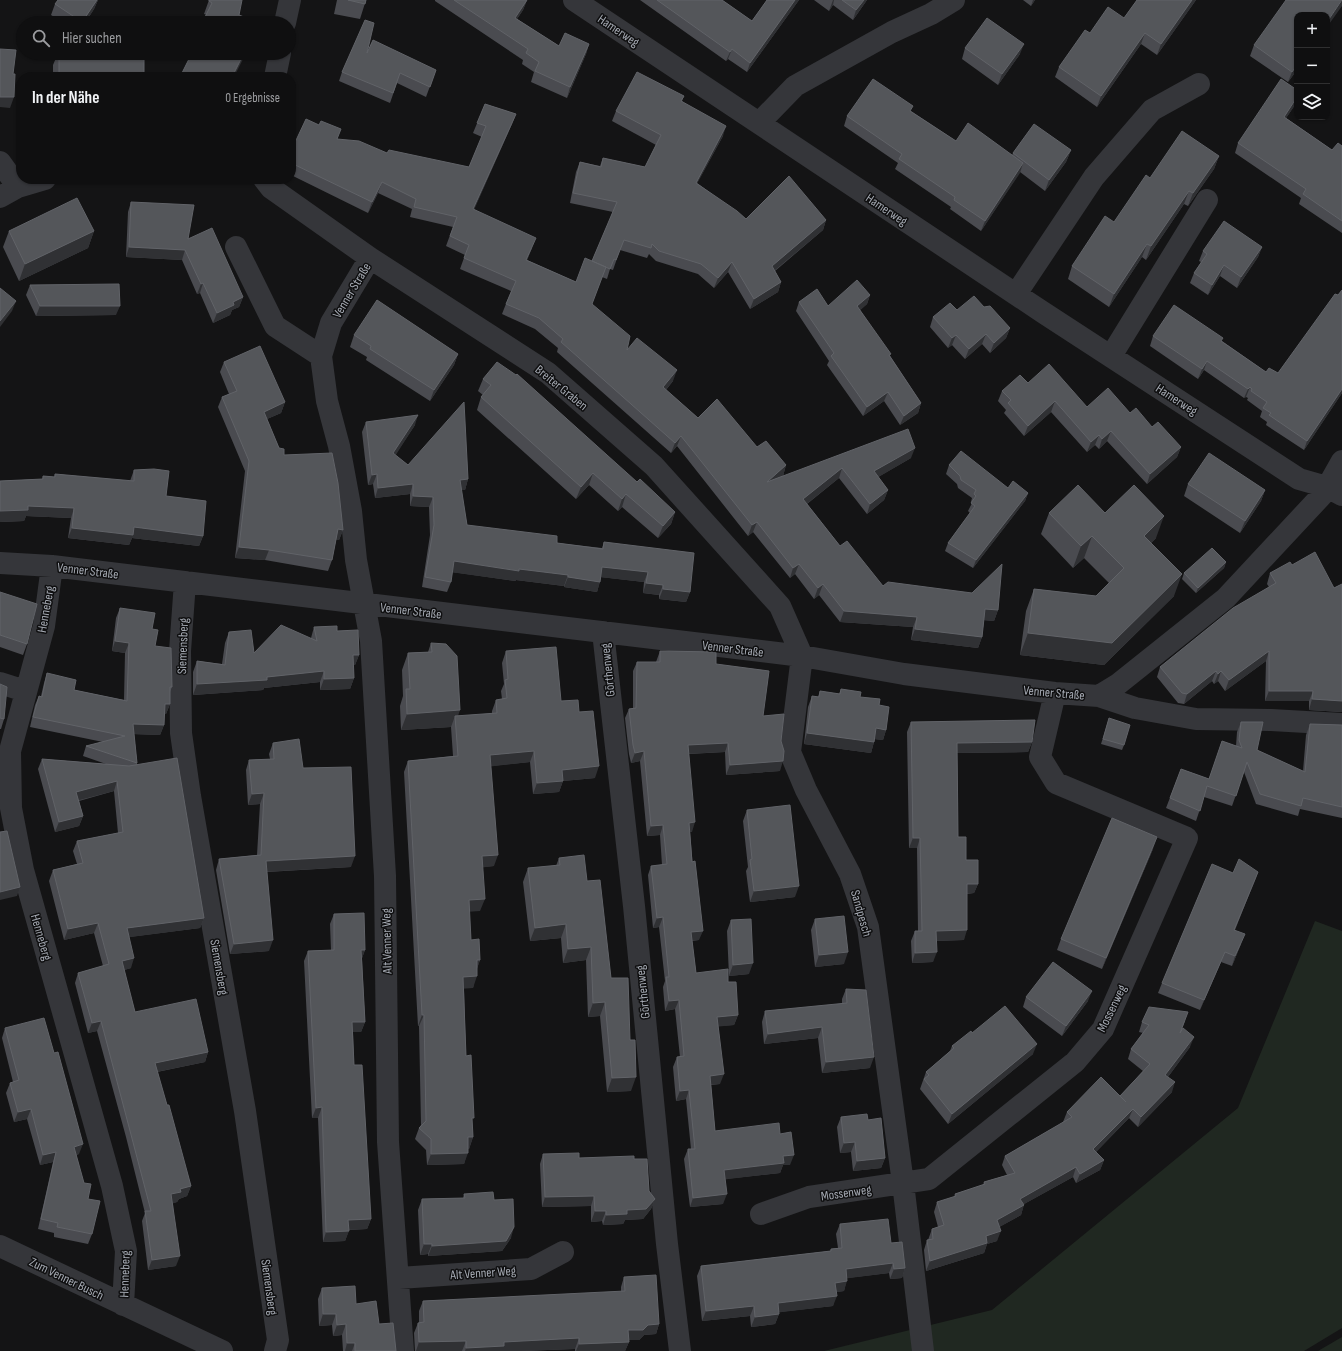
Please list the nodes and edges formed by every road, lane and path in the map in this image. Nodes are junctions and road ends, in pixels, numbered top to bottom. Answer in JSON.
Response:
{"nodes":[{"id":1,"x":290,"y":0,"type":"edge"},
{"id":2,"x":954,"y":0,"type":"edge"},
{"id":3,"x":579,"y":1,"type":"edge"},
{"id":4,"x":287,"y":16,"type":"edge"},
{"id":5,"x":279,"y":60,"type":"edge"},
{"id":6,"x":276,"y":72,"type":"edge"},
{"id":7,"x":1199,"y":84,"type":"dead end"},
{"id":8,"x":759,"y":123,"type":"junction"},
{"id":9,"x":0,"y":162,"type":"edge"},
{"id":10,"x":31,"y":184,"type":"edge"},
{"id":11,"x":268,"y":184,"type":"edge"},
{"id":12,"x":9,"y":192,"type":"edge"},
{"id":13,"x":1207,"y":200,"type":"dead end"},
{"id":14,"x":236,"y":247,"type":"dead end"},
{"id":15,"x":370,"y":258,"type":"junction"},
{"id":16,"x":1016,"y":294,"type":"junction"},
{"id":17,"x":321,"y":356,"type":"junction"},
{"id":18,"x":1111,"y":356,"type":"junction"},
{"id":19,"x":1342,"y":461,"type":"edge"},
{"id":20,"x":1331,"y":491,"type":"edge"},
{"id":21,"x":0,"y":563,"type":"edge"},
{"id":22,"x":52,"y":566,"type":"junction"},
{"id":23,"x":185,"y":582,"type":"junction"},
{"id":24,"x":366,"y":604,"type":"junction"},
{"id":25,"x":603,"y":632,"type":"junction"},
{"id":26,"x":802,"y":656,"type":"junction"},
{"id":27,"x":0,"y":683,"type":"edge"},
{"id":28,"x":25,"y":691,"type":"junction"},
{"id":29,"x":1055,"y":693,"type":"junction"},
{"id":30,"x":1099,"y":696,"type":"junction"},
{"id":31,"x":1342,"y":724,"type":"edge"},
{"id":32,"x":903,"y":1183,"type":"junction"},
{"id":33,"x":761,"y":1214,"type":"dead end"},
{"id":34,"x":0,"y":1246,"type":"edge"},
{"id":35,"x":563,"y":1252,"type":"dead end"},
{"id":36,"x":399,"y":1278,"type":"junction"},
{"id":37,"x":123,"y":1305,"type":"junction"},
{"id":38,"x":222,"y":1351,"type":"edge"},
{"id":39,"x":275,"y":1351,"type":"edge"},
{"id":40,"x":403,"y":1351,"type":"edge"},
{"id":41,"x":680,"y":1351,"type":"edge"},
{"id":42,"x":923,"y":1351,"type":"edge"}],
"edges":[{"from":1,"to":4,"type":"street"},
{"from":2,"to":8,"type":"street"},
{"from":3,"to":8,"type":"street","name":"Hamerweg"},
{"from":5,"to":6,"type":"street"},
{"from":7,"to":16,"type":"street"},
{"from":8,"to":16,"type":"street","name":"Hamerweg"},
{"from":9,"to":12,"type":"street"},
{"from":10,"to":12,"type":"street"},
{"from":11,"to":15,"type":"street","name":"Breiter Graben"},
{"from":13,"to":18,"type":"street"},
{"from":14,"to":17,"type":"street"},
{"from":15,"to":17,"type":"street","name":"Venner Straße"},
{"from":15,"to":26,"type":"street","name":"Breiter Graben"},
{"from":16,"to":18,"type":"street","name":"Hamerweg"},
{"from":17,"to":24,"type":"street","name":"Venner Straße"},
{"from":18,"to":20,"type":"street","name":"Hamerweg"},
{"from":19,"to":20,"type":"street","name":"Venner Straße"},
{"from":20,"to":30,"type":"street","name":"Venner Straße"},
{"from":21,"to":22,"type":"street","name":"Venner Straße"},
{"from":22,"to":23,"type":"street","name":"Venner Straße"},
{"from":22,"to":28,"type":"street","name":"Henneberg"},
{"from":23,"to":24,"type":"street","name":"Venner Straße"},
{"from":23,"to":39,"type":"street","name":"Siemensberg"},
{"from":24,"to":25,"type":"street","name":"Venner Straße"},
{"from":24,"to":36,"type":"street","name":"Alt Venner Weg"},
{"from":25,"to":26,"type":"street","name":"Venner Straße"},
{"from":25,"to":41,"type":"street","name":"Görthenweg"},
{"from":26,"to":29,"type":"street","name":"Venner Straße"},
{"from":26,"to":32,"type":"street","name":"Sandpesch"},
{"from":27,"to":28,"type":"street"},
{"from":28,"to":37,"type":"street","name":"Henneberg"},
{"from":29,"to":30,"type":"street","name":"Venner Straße"},
{"from":29,"to":32,"type":"street","name":"Mossenweg"},
{"from":30,"to":31,"type":"street","name":"Venner Straße"},
{"from":32,"to":33,"type":"street","name":"Mossenweg"},
{"from":32,"to":42,"type":"street","name":"Sandpesch"},
{"from":34,"to":37,"type":"street","name":"Zum Venner Busch"},
{"from":35,"to":36,"type":"street","name":"Alt Venner Weg"},
{"from":36,"to":40,"type":"street","name":"Alt Venner Weg"},
{"from":37,"to":38,"type":"street","name":"Zum Venner Busch"}]}
